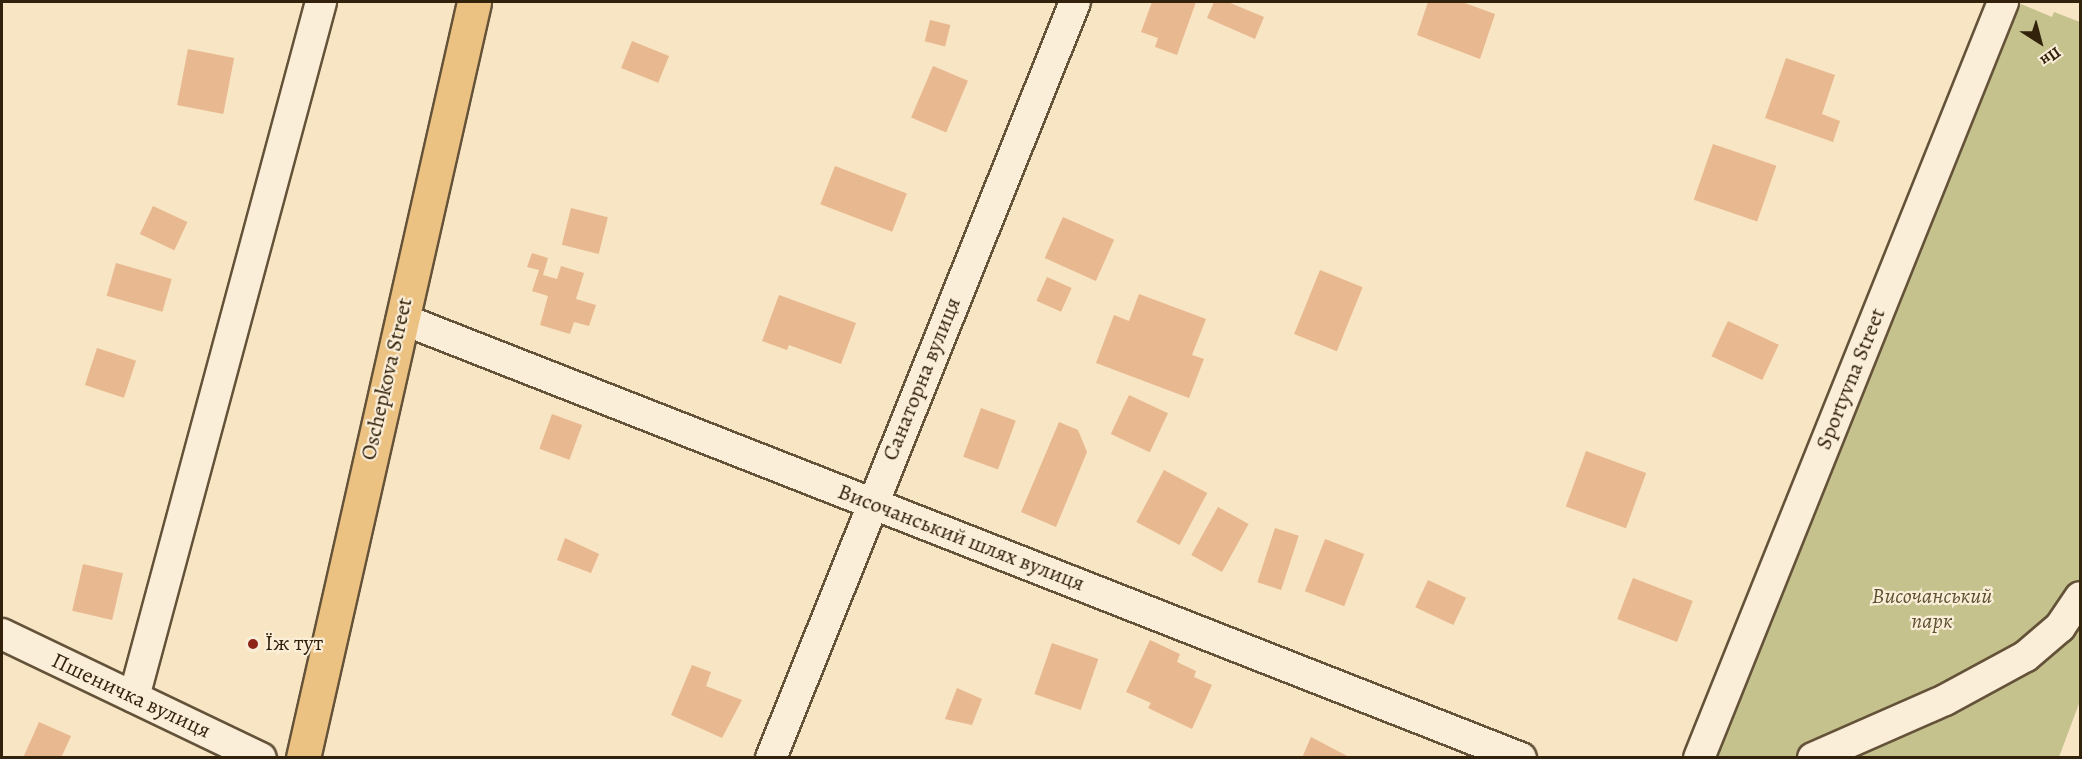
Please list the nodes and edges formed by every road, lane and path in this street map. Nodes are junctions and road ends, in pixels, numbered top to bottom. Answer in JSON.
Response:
{"nodes":[{"id":1,"x":321,"y":2,"type":"edge"},
{"id":2,"x":473,"y":2,"type":"edge"},
{"id":3,"x":1075,"y":2,"type":"edge"},
{"id":4,"x":2003,"y":2,"type":"edge"},
{"id":5,"x":402,"y":319,"type":"junction"},
{"id":6,"x":872,"y":503,"type":"junction"},
{"id":7,"x":2080,"y":597,"type":"edge"},
{"id":8,"x":2,"y":634,"type":"edge"},
{"id":9,"x":134,"y":697,"type":"junction"},
{"id":10,"x":261,"y":758,"type":"edge"},
{"id":11,"x":303,"y":758,"type":"edge"},
{"id":12,"x":771,"y":758,"type":"edge"},
{"id":13,"x":1521,"y":758,"type":"edge"},
{"id":14,"x":1699,"y":758,"type":"edge"},
{"id":15,"x":1813,"y":758,"type":"edge"}],
"edges":[{"from":1,"to":9,"type":"street"},
{"from":2,"to":5,"type":"highway","name":"Oschepkova Street"},
{"from":3,"to":6,"type":"street","name":"Санаторна вулиця"},
{"from":4,"to":14,"type":"street","name":"Sportyvna Street"},
{"from":5,"to":6,"type":"street","name":"Височанський шлях вулиця"},
{"from":5,"to":11,"type":"highway","name":"Oschepkova Street"},
{"from":6,"to":12,"type":"street","name":"Санаторна вулиця"},
{"from":6,"to":13,"type":"street","name":"Височанський шлях вулиця"},
{"from":7,"to":15,"type":"street"},
{"from":8,"to":9,"type":"street","name":"Пшеничка вулиця"},
{"from":9,"to":10,"type":"street","name":"Пшеничка вулиця"}]}
